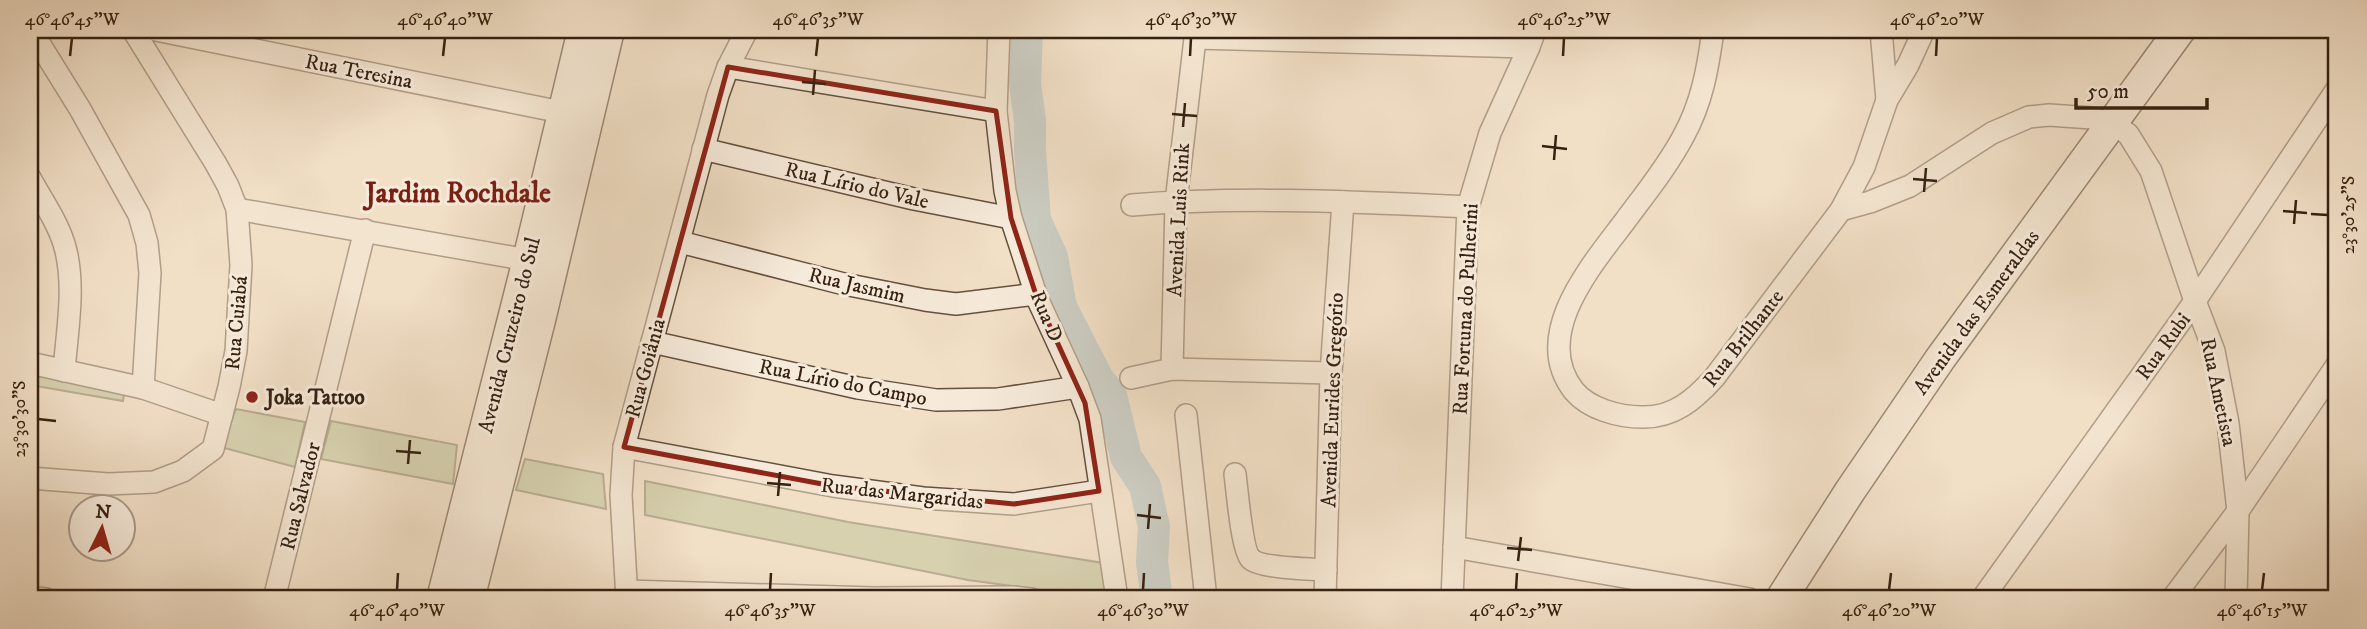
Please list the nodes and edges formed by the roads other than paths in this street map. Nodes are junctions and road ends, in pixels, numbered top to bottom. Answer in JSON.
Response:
{"nodes":[{"id":1,"x":31,"y":30,"type":"edge"},
{"id":2,"x":133,"y":30,"type":"edge"},
{"id":3,"x":156,"y":30,"type":"edge"},
{"id":4,"x":583,"y":30,"type":"edge"},
{"id":5,"x":609,"y":30,"type":"edge"},
{"id":6,"x":747,"y":30,"type":"edge"},
{"id":7,"x":999,"y":30,"type":"edge"},
{"id":8,"x":1713,"y":30,"type":"edge"},
{"id":9,"x":1881,"y":30,"type":"edge"},
{"id":10,"x":1924,"y":30,"type":"edge"},
{"id":11,"x":2180,"y":30,"type":"edge"},
{"id":12,"x":1195,"y":34,"type":"edge"},
{"id":13,"x":1532,"y":39,"type":"edge"},
{"id":14,"x":727,"y":67,"type":"junction"},
{"id":15,"x":2337,"y":89,"type":"edge"},
{"id":16,"x":1887,"y":100,"type":"junction"},
{"id":17,"x":996,"y":111,"type":"junction"},
{"id":18,"x":575,"y":115,"type":"junction"},
{"id":19,"x":2113,"y":124,"type":"junction"},
{"id":20,"x":704,"y":145,"type":"junction"},
{"id":21,"x":30,"y":178,"type":"edge"},
{"id":22,"x":1176,"y":202,"type":"junction"},
{"id":23,"x":1343,"y":202,"type":"junction"},
{"id":24,"x":1132,"y":205,"type":"dead end"},
{"id":25,"x":1468,"y":207,"type":"junction"},
{"id":26,"x":237,"y":209,"type":"junction"},
{"id":27,"x":1841,"y":210,"type":"junction"},
{"id":28,"x":1011,"y":218,"type":"junction"},
{"id":29,"x":365,"y":230,"type":"junction"},
{"id":30,"x":680,"y":242,"type":"junction"},
{"id":31,"x":528,"y":260,"type":"junction"},
{"id":32,"x":1036,"y":294,"type":"junction"},
{"id":33,"x":2194,"y":302,"type":"junction"},
{"id":34,"x":652,"y":342,"type":"junction"},
{"id":35,"x":30,"y":363,"type":"edge"},
{"id":36,"x":1171,"y":369,"type":"junction"},
{"id":37,"x":64,"y":371,"type":"junction"},
{"id":38,"x":2335,"y":372,"type":"edge"},
{"id":39,"x":1331,"y":373,"type":"junction"},
{"id":40,"x":1131,"y":378,"type":"dead end"},
{"id":41,"x":1078,"y":387,"type":"junction"},
{"id":42,"x":142,"y":388,"type":"junction"},
{"id":43,"x":222,"y":415,"type":"junction"},
{"id":44,"x":1186,"y":415,"type":"dead end"},
{"id":45,"x":624,"y":447,"type":"junction"},
{"id":46,"x":1235,"y":474,"type":"dead end"},
{"id":47,"x":30,"y":478,"type":"edge"},
{"id":48,"x":1099,"y":491,"type":"junction"},
{"id":49,"x":2238,"y":511,"type":"junction"},
{"id":50,"x":1454,"y":547,"type":"junction"},
{"id":51,"x":1326,"y":569,"type":"junction"},
{"id":52,"x":626,"y":595,"type":"edge"},
{"id":53,"x":30,"y":597,"type":"edge"},
{"id":54,"x":766,"y":597,"type":"edge"},
{"id":55,"x":873,"y":598,"type":"edge"},
{"id":56,"x":972,"y":598,"type":"edge"},
{"id":57,"x":46,"y":599,"type":"edge"},
{"id":58,"x":274,"y":599,"type":"edge"},
{"id":59,"x":442,"y":599,"type":"edge"},
{"id":60,"x":469,"y":599,"type":"edge"},
{"id":61,"x":1031,"y":599,"type":"edge"},
{"id":62,"x":1117,"y":599,"type":"edge"},
{"id":63,"x":1206,"y":599,"type":"edge"},
{"id":64,"x":1325,"y":599,"type":"edge"},
{"id":65,"x":1452,"y":599,"type":"edge"},
{"id":66,"x":1750,"y":599,"type":"edge"},
{"id":67,"x":1781,"y":599,"type":"edge"},
{"id":68,"x":1982,"y":599,"type":"edge"},
{"id":69,"x":2172,"y":599,"type":"edge"},
{"id":70,"x":2236,"y":599,"type":"edge"}],
"edges":[{"from":1,"to":42,"type":"street"},
{"from":2,"to":26,"type":"street","name":"Rua Cuiabá"},
{"from":3,"to":18,"type":"street","name":"Rua Teresina"},
{"from":4,"to":18,"type":"street","name":"Avenida Cruzeiro do Sul"},
{"from":5,"to":18,"type":"street","name":"Avenida Cruzeiro do Sul"},
{"from":6,"to":14,"type":"street","name":"Rua Goiânia"},
{"from":7,"to":17,"type":"street","name":"Rua D"},
{"from":8,"to":27,"type":"street","name":"Rua Brilhante"},
{"from":9,"to":16,"type":"street"},
{"from":10,"to":16,"type":"street"},
{"from":11,"to":19,"type":"street","name":"Avenida das Esmeraldas"},
{"from":12,"to":13,"type":"street"},
{"from":12,"to":22,"type":"street","name":"Avenida Luis Rink"},
{"from":13,"to":25,"type":"street","name":"Rua Fortuna do Pulherini"},
{"from":14,"to":17,"type":"street"},
{"from":14,"to":20,"type":"street","name":"Rua Goiânia"},
{"from":15,"to":33,"type":"street","name":"Rua Rubi"},
{"from":16,"to":27,"type":"street","name":"Rua Brilhante"},
{"from":17,"to":28,"type":"street","name":"Rua D"},
{"from":18,"to":31,"type":"street","name":"Avenida Cruzeiro do Sul"},
{"from":18,"to":60,"type":"street","name":"Avenida Cruzeiro do Sul"},
{"from":19,"to":27,"type":"street"},
{"from":19,"to":33,"type":"street","name":"Rua Ametista"},
{"from":19,"to":67,"type":"street","name":"Avenida das Esmeraldas"},
{"from":20,"to":28,"type":"street","name":"Rua Lírio do Vale"},
{"from":20,"to":30,"type":"street","name":"Rua Goiânia"},
{"from":21,"to":37,"type":"street"},
{"from":22,"to":23,"type":"street"},
{"from":22,"to":24,"type":"street"},
{"from":22,"to":36,"type":"street","name":"Avenida Luis Rink"},
{"from":23,"to":25,"type":"street"},
{"from":23,"to":39,"type":"street","name":"Avenida Eurides Gregório"},
{"from":25,"to":50,"type":"street","name":"Rua Fortuna do Pulherini"},
{"from":26,"to":29,"type":"street"},
{"from":26,"to":43,"type":"street","name":"Rua Cuiabá"},
{"from":28,"to":32,"type":"street","name":"Rua D"},
{"from":29,"to":31,"type":"street"},
{"from":29,"to":58,"type":"street","name":"Rua Salvador"},
{"from":30,"to":32,"type":"street","name":"Rua Jasmim"},
{"from":30,"to":34,"type":"street","name":"Rua Goiânia"},
{"from":31,"to":59,"type":"street","name":"Avenida Cruzeiro do Sul"},
{"from":32,"to":41,"type":"street","name":"Rua D"},
{"from":33,"to":49,"type":"street","name":"Rua Ametista"},
{"from":33,"to":68,"type":"street","name":"Rua Rubi"},
{"from":34,"to":41,"type":"street","name":"Rua Lírio do Campo"},
{"from":34,"to":45,"type":"street","name":"Rua Goiânia"},
{"from":35,"to":37,"type":"street"},
{"from":36,"to":39,"type":"street"},
{"from":36,"to":40,"type":"street"},
{"from":37,"to":42,"type":"street"},
{"from":38,"to":49,"type":"street"},
{"from":39,"to":51,"type":"street","name":"Avenida Eurides Gregório"},
{"from":41,"to":48,"type":"street","name":"Rua D"},
{"from":42,"to":43,"type":"street"},
{"from":43,"to":47,"type":"street","name":"Rua Cuiabá"},
{"from":44,"to":63,"type":"street"},
{"from":45,"to":48,"type":"street","name":"Rua das Margaridas"},
{"from":45,"to":52,"type":"street","name":"Rua Goiânia"},
{"from":46,"to":51,"type":"street"},
{"from":48,"to":62,"type":"street","name":"Rua D"},
{"from":49,"to":69,"type":"street"},
{"from":49,"to":70,"type":"street","name":"Rua Ametista"},
{"from":50,"to":65,"type":"street","name":"Rua Fortuna do Pulherini"},
{"from":50,"to":66,"type":"street"},
{"from":51,"to":64,"type":"street","name":"Avenida Eurides Gregório"},
{"from":52,"to":54,"type":"street"},
{"from":53,"to":57,"type":"street"},
{"from":54,"to":55,"type":"street"},
{"from":55,"to":56,"type":"street"},
{"from":56,"to":61,"type":"street"}]}
